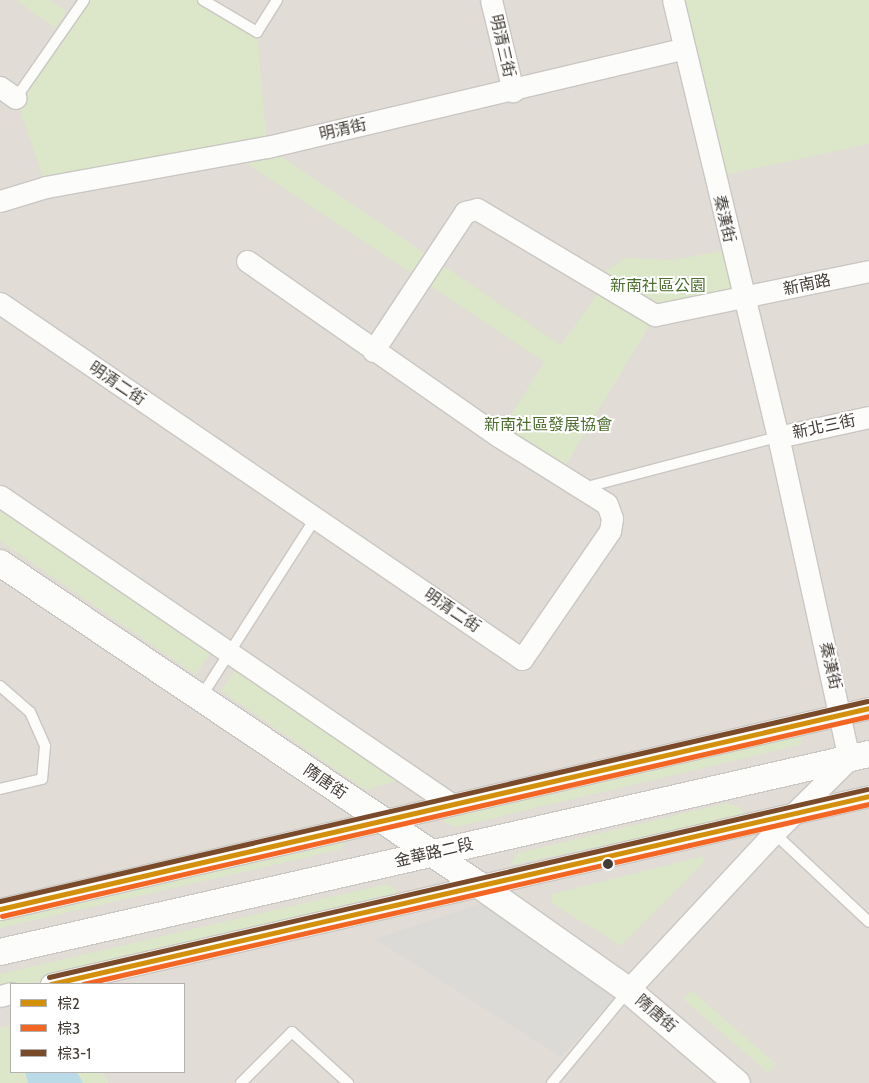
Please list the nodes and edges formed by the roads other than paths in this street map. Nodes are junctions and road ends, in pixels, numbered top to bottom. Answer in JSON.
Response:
{"nodes":[{"id":1,"x":84,"y":0,"type":"edge"},
{"id":2,"x":203,"y":0,"type":"edge"},
{"id":3,"x":278,"y":0,"type":"edge"},
{"id":4,"x":491,"y":0,"type":"edge"},
{"id":5,"x":673,"y":0,"type":"edge"},
{"id":6,"x":683,"y":49,"type":"junction"},
{"id":7,"x":512,"y":91,"type":"junction"},
{"id":8,"x":8,"y":93,"type":"edge"},
{"id":9,"x":0,"y":201,"type":"edge"},
{"id":10,"x":247,"y":260,"type":"dead end"},
{"id":11,"x":869,"y":271,"type":"edge"},
{"id":12,"x":744,"y":299,"type":"junction"},
{"id":13,"x":0,"y":303,"type":"edge"},
{"id":14,"x":373,"y":351,"type":"junction"},
{"id":15,"x":869,"y":417,"type":"edge"},
{"id":16,"x":778,"y":437,"type":"junction"},
{"id":17,"x":581,"y":489,"type":"junction"},
{"id":18,"x":0,"y":496,"type":"edge"},
{"id":19,"x":315,"y":520,"type":"junction"},
{"id":20,"x":0,"y":563,"type":"edge"},
{"id":21,"x":230,"y":652,"type":"junction"},
{"id":22,"x":0,"y":686,"type":"edge"},
{"id":23,"x":200,"y":699,"type":"junction"},
{"id":24,"x":869,"y":708,"type":"edge"},
{"id":25,"x":841,"y":713,"type":"junction"},
{"id":26,"x":859,"y":757,"type":"edge"},
{"id":27,"x":0,"y":789,"type":"edge"},
{"id":28,"x":869,"y":796,"type":"edge"},
{"id":29,"x":451,"y":804,"type":"junction"},
{"id":30,"x":793,"y":813,"type":"junction"},
{"id":31,"x":383,"y":820,"type":"junction"},
{"id":32,"x":774,"y":833,"type":"junction"},
{"id":33,"x":432,"y":854,"type":"junction"},
{"id":34,"x":479,"y":885,"type":"junction"},
{"id":35,"x":0,"y":909,"type":"edge"},
{"id":36,"x":869,"y":922,"type":"edge"},
{"id":37,"x":0,"y":952,"type":"edge"},
{"id":38,"x":55,"y":983,"type":"edge"},
{"id":39,"x":628,"y":990,"type":"junction"},
{"id":40,"x":241,"y":1083,"type":"edge"},
{"id":41,"x":348,"y":1083,"type":"edge"},
{"id":42,"x":552,"y":1083,"type":"edge"},
{"id":43,"x":737,"y":1083,"type":"edge"}],
"edges":[{"from":1,"to":8,"type":"lane"},
{"from":2,"to":3,"type":"lane"},
{"from":4,"to":7,"type":"street","name":"明清三街"},
{"from":5,"to":6,"type":"street","name":"秦漢街"},
{"from":6,"to":7,"type":"street","name":"明清街"},
{"from":6,"to":12,"type":"street","name":"秦漢街"},
{"from":7,"to":9,"type":"street","name":"明清街"},
{"from":10,"to":14,"type":"street","name":"明清二街"},
{"from":11,"to":12,"type":"street","name":"新南路"},
{"from":12,"to":14,"type":"street"},
{"from":12,"to":16,"type":"street","name":"秦漢街"},
{"from":13,"to":19,"type":"street","name":"明清二街"},
{"from":14,"to":17,"type":"street","name":"明清二街"},
{"from":15,"to":16,"type":"street","name":"新北三街"},
{"from":16,"to":17,"type":"lane"},
{"from":16,"to":25,"type":"street","name":"秦漢街"},
{"from":17,"to":19,"type":"street","name":"明清二街"},
{"from":18,"to":21,"type":"street"},
{"from":19,"to":21,"type":"lane"},
{"from":20,"to":23,"type":"street","name":"隋唐街"},
{"from":21,"to":23,"type":"lane"},
{"from":21,"to":29,"type":"street"},
{"from":22,"to":27,"type":"lane"},
{"from":23,"to":31,"type":"street","name":"隋唐街"},
{"from":24,"to":25,"type":"street"},
{"from":25,"to":26,"type":"street","name":"秦漢街"},
{"from":25,"to":29,"type":"street"},
{"from":26,"to":30,"type":"street"},
{"from":26,"to":33,"type":"street","name":"金華路二段"},
{"from":28,"to":30,"type":"street"},
{"from":29,"to":31,"type":"street"},
{"from":30,"to":32,"type":"street"},
{"from":30,"to":34,"type":"street"},
{"from":31,"to":33,"type":"street","name":"隋唐街"},
{"from":31,"to":35,"type":"street"},
{"from":32,"to":36,"type":"lane"},
{"from":32,"to":39,"type":"street"},
{"from":33,"to":34,"type":"street","name":"隋唐街"},
{"from":33,"to":37,"type":"street","name":"金華路二段"},
{"from":34,"to":38,"type":"street"},
{"from":34,"to":39,"type":"street","name":"隋唐街"},
{"from":39,"to":42,"type":"lane"},
{"from":39,"to":43,"type":"street","name":"隋唐街"},
{"from":40,"to":41,"type":"lane"}]}
